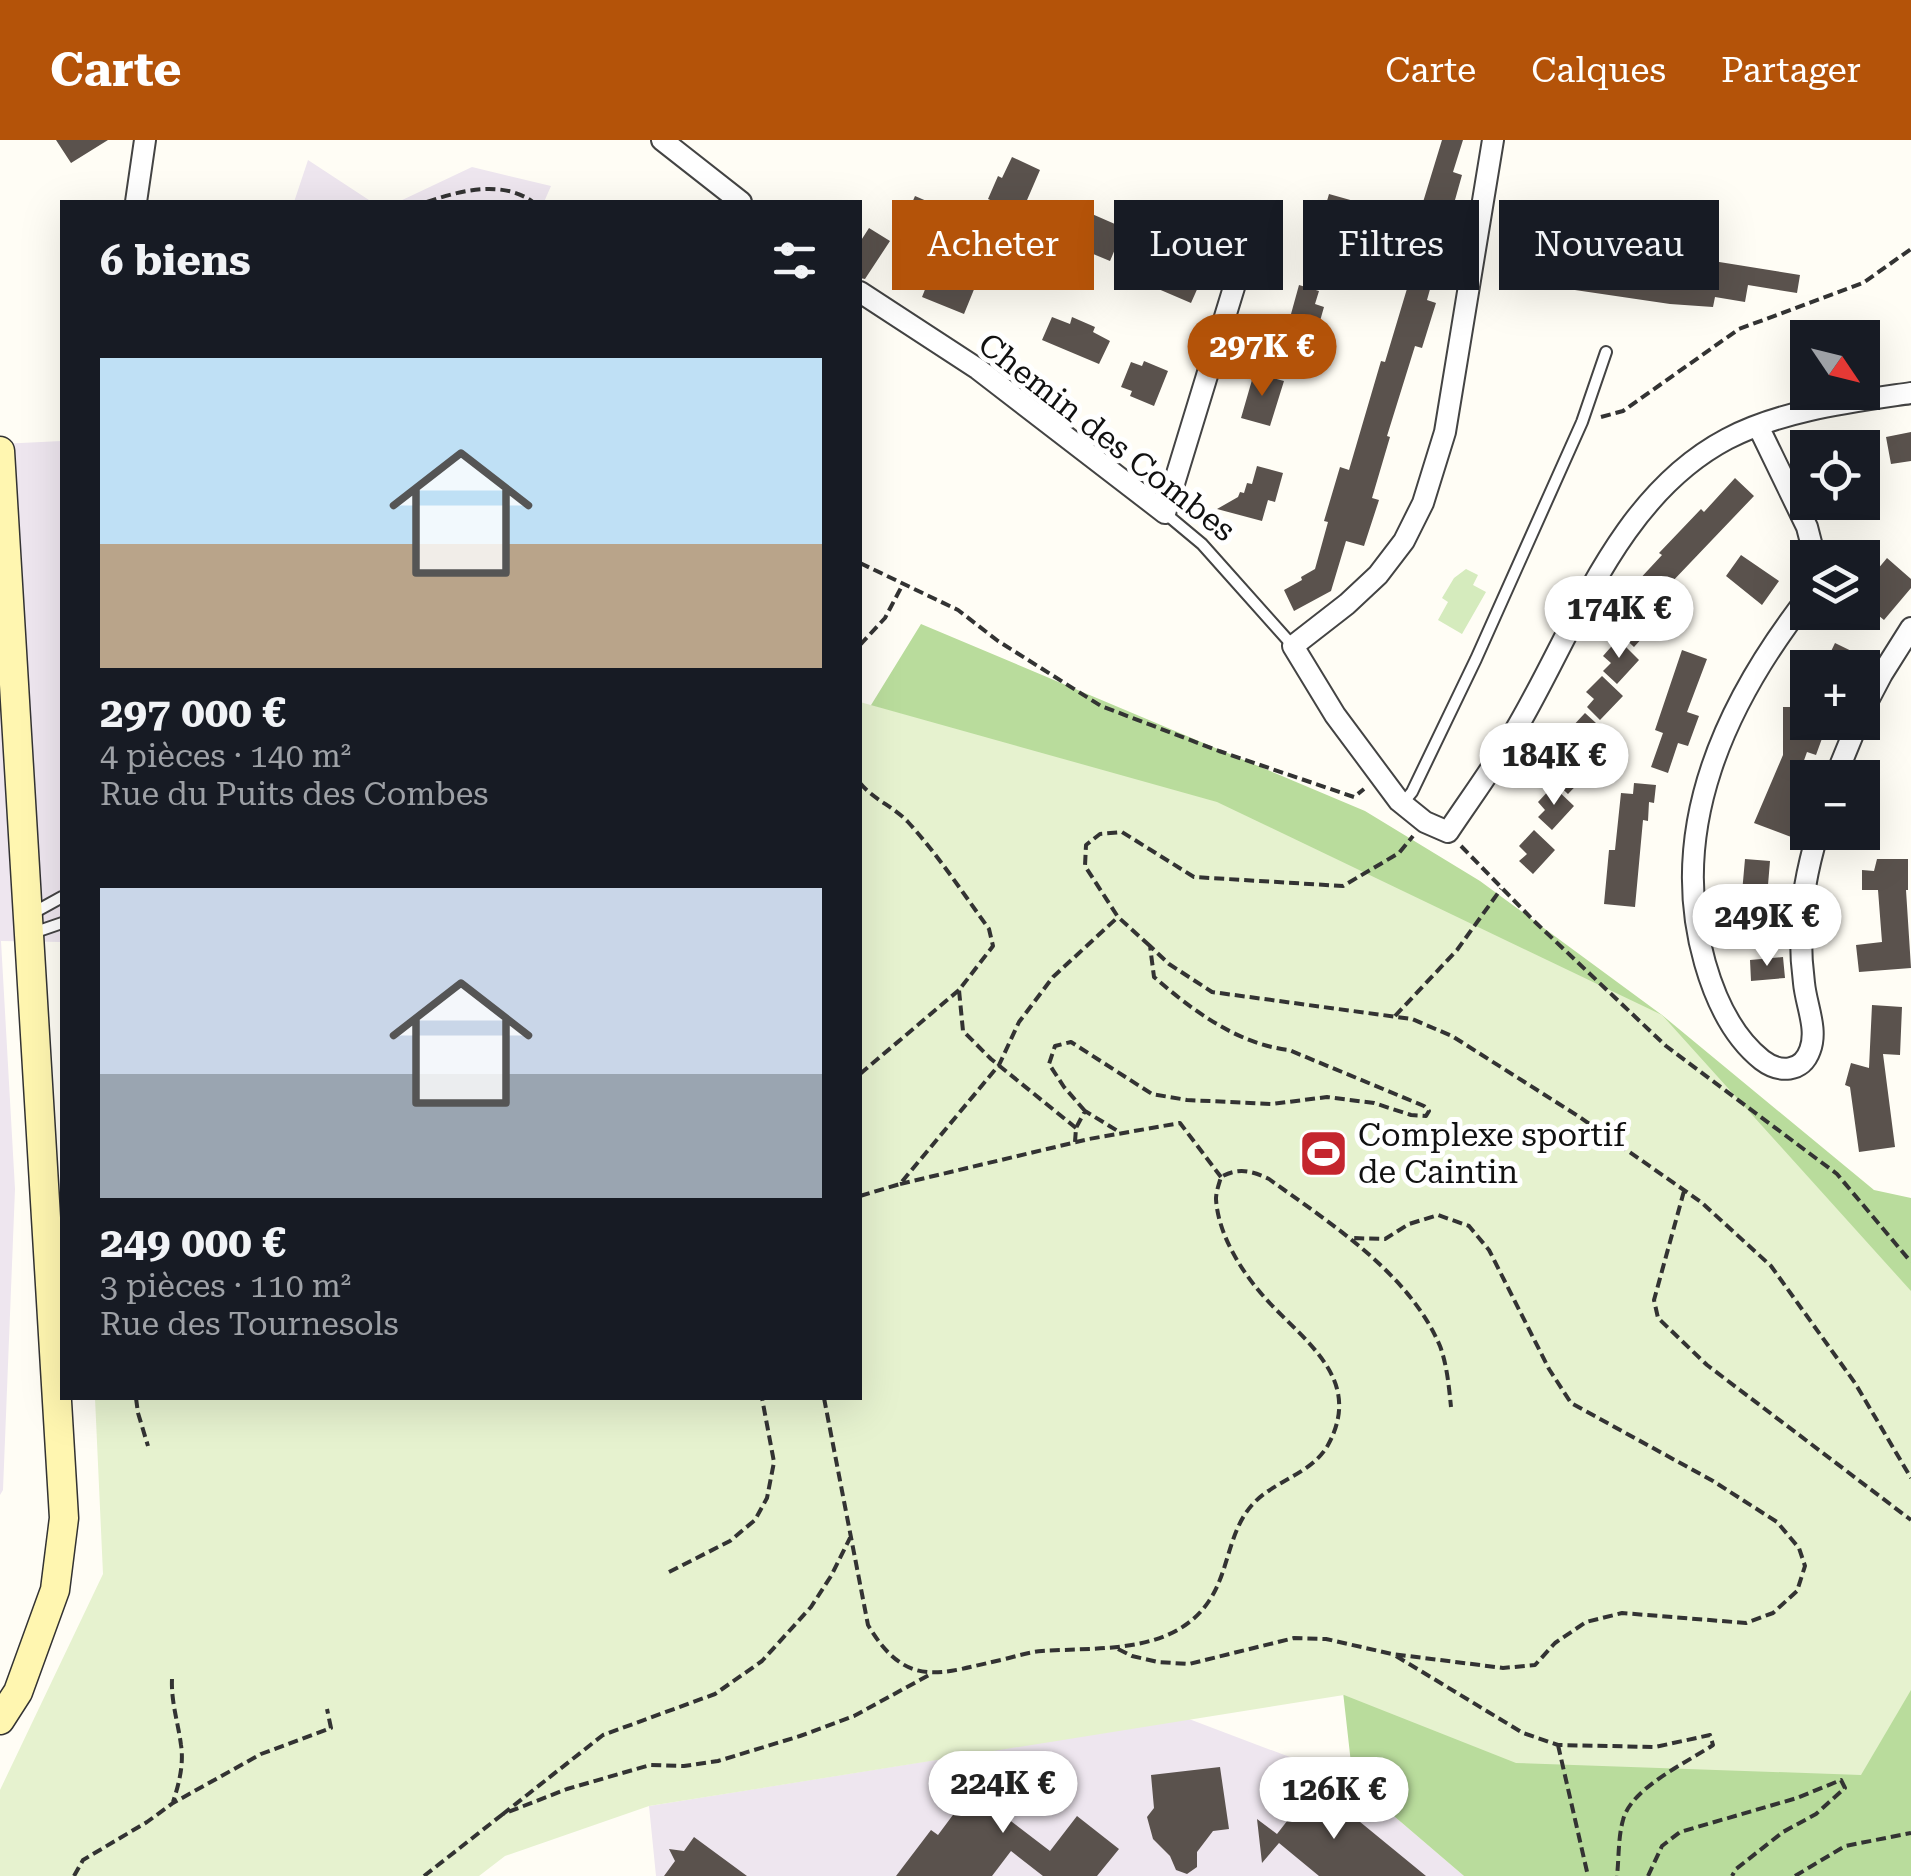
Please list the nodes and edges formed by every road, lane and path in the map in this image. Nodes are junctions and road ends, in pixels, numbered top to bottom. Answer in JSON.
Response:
{"nodes":[{"id":1,"x":145,"y":140,"type":"edge"},
{"id":2,"x":662,"y":140,"type":"edge"},
{"id":3,"x":1493,"y":140,"type":"edge"},
{"id":4,"x":136,"y":200,"type":"edge"},
{"id":5,"x":433,"y":200,"type":"edge"},
{"id":6,"x":530,"y":200,"type":"edge"},
{"id":7,"x":738,"y":200,"type":"edge"},
{"id":8,"x":1911,"y":249,"type":"edge"},
{"id":9,"x":1233,"y":290,"type":"edge"},
{"id":10,"x":862,"y":293,"type":"edge"},
{"id":11,"x":1606,"y":352,"type":"dead end"},
{"id":12,"x":1911,"y":392,"type":"edge"},
{"id":13,"x":1582,"y":422,"type":"junction"},
{"id":14,"x":1758,"y":426,"type":"junction"},
{"id":15,"x":0,"y":451,"type":"edge"},
{"id":16,"x":1165,"y":513,"type":"junction"},
{"id":17,"x":1811,"y":540,"type":"edge"},
{"id":18,"x":862,"y":563,"type":"edge"},
{"id":19,"x":904,"y":584,"type":"junction"},
{"id":20,"x":1790,"y":622,"type":"edge"},
{"id":21,"x":1911,"y":628,"type":"edge"},
{"id":22,"x":862,"y":642,"type":"edge"},
{"id":23,"x":1293,"y":646,"type":"junction"},
{"id":24,"x":1880,"y":678,"type":"edge"},
{"id":25,"x":1378,"y":776,"type":"junction"},
{"id":26,"x":862,"y":785,"type":"edge"},
{"id":27,"x":1402,"y":804,"type":"junction"},
{"id":28,"x":1424,"y":822,"type":"junction"},
{"id":29,"x":1448,"y":832,"type":"junction"},
{"id":30,"x":1813,"y":850,"type":"edge"},
{"id":31,"x":1501,"y":889,"type":"junction"},
{"id":32,"x":60,"y":898,"type":"edge"},
{"id":33,"x":1118,"y":917,"type":"junction"},
{"id":34,"x":60,"y":923,"type":"edge"},
{"id":35,"x":28,"y":925,"type":"junction"},
{"id":36,"x":1150,"y":946,"type":"junction"},
{"id":37,"x":960,"y":990,"type":"junction"},
{"id":38,"x":1396,"y":1016,"type":"junction"},
{"id":39,"x":999,"y":1065,"type":"junction"},
{"id":40,"x":862,"y":1072,"type":"edge"},
{"id":41,"x":1085,"y":1111,"type":"junction"},
{"id":42,"x":1076,"y":1128,"type":"junction"},
{"id":43,"x":1121,"y":1134,"type":"junction"},
{"id":44,"x":1075,"y":1142,"type":"junction"},
{"id":45,"x":1221,"y":1177,"type":"junction"},
{"id":46,"x":900,"y":1184,"type":"junction"},
{"id":47,"x":1684,"y":1191,"type":"junction"},
{"id":48,"x":862,"y":1195,"type":"edge"},
{"id":49,"x":1350,"y":1238,"type":"junction"},
{"id":50,"x":1911,"y":1262,"type":"edge"},
{"id":51,"x":136,"y":1400,"type":"edge"},
{"id":52,"x":762,"y":1400,"type":"edge"},
{"id":53,"x":824,"y":1400,"type":"edge"},
{"id":54,"x":1451,"y":1407,"type":"dead end"},
{"id":55,"x":148,"y":1446,"type":"dead end"},
{"id":56,"x":1911,"y":1478,"type":"edge"},
{"id":57,"x":1911,"y":1520,"type":"edge"},
{"id":58,"x":850,"y":1536,"type":"junction"},
{"id":59,"x":668,"y":1572,"type":"dead end"},
{"id":60,"x":1114,"y":1648,"type":"junction"},
{"id":61,"x":1392,"y":1654,"type":"junction"},
{"id":62,"x":932,"y":1673,"type":"junction"},
{"id":63,"x":172,"y":1679,"type":"dead end"},
{"id":64,"x":327,"y":1709,"type":"dead end"},
{"id":65,"x":0,"y":1720,"type":"edge"},
{"id":66,"x":1558,"y":1744,"type":"junction"},
{"id":67,"x":173,"y":1803,"type":"junction"},
{"id":68,"x":503,"y":1814,"type":"junction"},
{"id":69,"x":1911,"y":1833,"type":"edge"},
{"id":70,"x":74,"y":1876,"type":"edge"},
{"id":71,"x":424,"y":1876,"type":"edge"},
{"id":72,"x":1588,"y":1876,"type":"edge"},
{"id":73,"x":1617,"y":1876,"type":"edge"},
{"id":74,"x":1648,"y":1876,"type":"edge"},
{"id":75,"x":1732,"y":1876,"type":"edge"},
{"id":76,"x":1795,"y":1876,"type":"edge"}],
"edges":[{"from":1,"to":4,"type":"street"},
{"from":2,"to":7,"type":"street"},
{"from":3,"to":23,"type":"street"},
{"from":5,"to":6,"type":"path"},
{"from":8,"to":13,"type":"path"},
{"from":9,"to":16,"type":"street"},
{"from":10,"to":16,"type":"street","name":"Chemin des Combes"},
{"from":11,"to":13,"type":"lane"},
{"from":12,"to":14,"type":"street"},
{"from":13,"to":27,"type":"lane"},
{"from":14,"to":17,"type":"street"},
{"from":14,"to":29,"type":"street"},
{"from":15,"to":35,"type":"main road"},
{"from":16,"to":23,"type":"lane","name":"Chemin des Combes"},
{"from":18,"to":19,"type":"path"},
{"from":19,"to":22,"type":"path"},
{"from":19,"to":25,"type":"path"},
{"from":20,"to":30,"type":"street"},
{"from":21,"to":24,"type":"street"},
{"from":23,"to":25,"type":"street","name":"Chemin des Combes"},
{"from":25,"to":27,"type":"street","name":"Chemin des Combes"},
{"from":26,"to":37,"type":"path"},
{"from":27,"to":28,"type":"street","name":"Chemin des Combes"},
{"from":28,"to":29,"type":"street","name":"Chemin des Combes"},
{"from":28,"to":33,"type":"path"},
{"from":29,"to":31,"type":"path"},
{"from":31,"to":38,"type":"path"},
{"from":31,"to":50,"type":"path"},
{"from":32,"to":35,"type":"lane"},
{"from":33,"to":36,"type":"path"},
{"from":33,"to":39,"type":"path"},
{"from":34,"to":35,"type":"lane"},
{"from":35,"to":65,"type":"main road"},
{"from":36,"to":38,"type":"path"},
{"from":36,"to":41,"type":"path"},
{"from":37,"to":39,"type":"path"},
{"from":37,"to":40,"type":"path"},
{"from":38,"to":47,"type":"path"},
{"from":39,"to":42,"type":"path"},
{"from":39,"to":46,"type":"path"},
{"from":41,"to":42,"type":"path"},
{"from":41,"to":43,"type":"path"},
{"from":42,"to":44,"type":"path"},
{"from":43,"to":44,"type":"path"},
{"from":43,"to":45,"type":"path"},
{"from":44,"to":46,"type":"path"},
{"from":45,"to":49,"type":"path"},
{"from":45,"to":60,"type":"path"},
{"from":46,"to":48,"type":"path"},
{"from":47,"to":56,"type":"path"},
{"from":47,"to":57,"type":"path"},
{"from":49,"to":54,"type":"path"},
{"from":49,"to":61,"type":"path"},
{"from":51,"to":55,"type":"path"},
{"from":52,"to":59,"type":"path"},
{"from":53,"to":58,"type":"path"},
{"from":58,"to":62,"type":"path"},
{"from":58,"to":68,"type":"path"},
{"from":60,"to":61,"type":"path"},
{"from":60,"to":62,"type":"path"},
{"from":61,"to":66,"type":"path"},
{"from":62,"to":68,"type":"path"},
{"from":63,"to":67,"type":"path"},
{"from":64,"to":67,"type":"path"},
{"from":66,"to":72,"type":"path"},
{"from":66,"to":73,"type":"path"},
{"from":67,"to":70,"type":"path"},
{"from":68,"to":71,"type":"path"},
{"from":69,"to":76,"type":"path"},
{"from":74,"to":75,"type":"path"}]}
